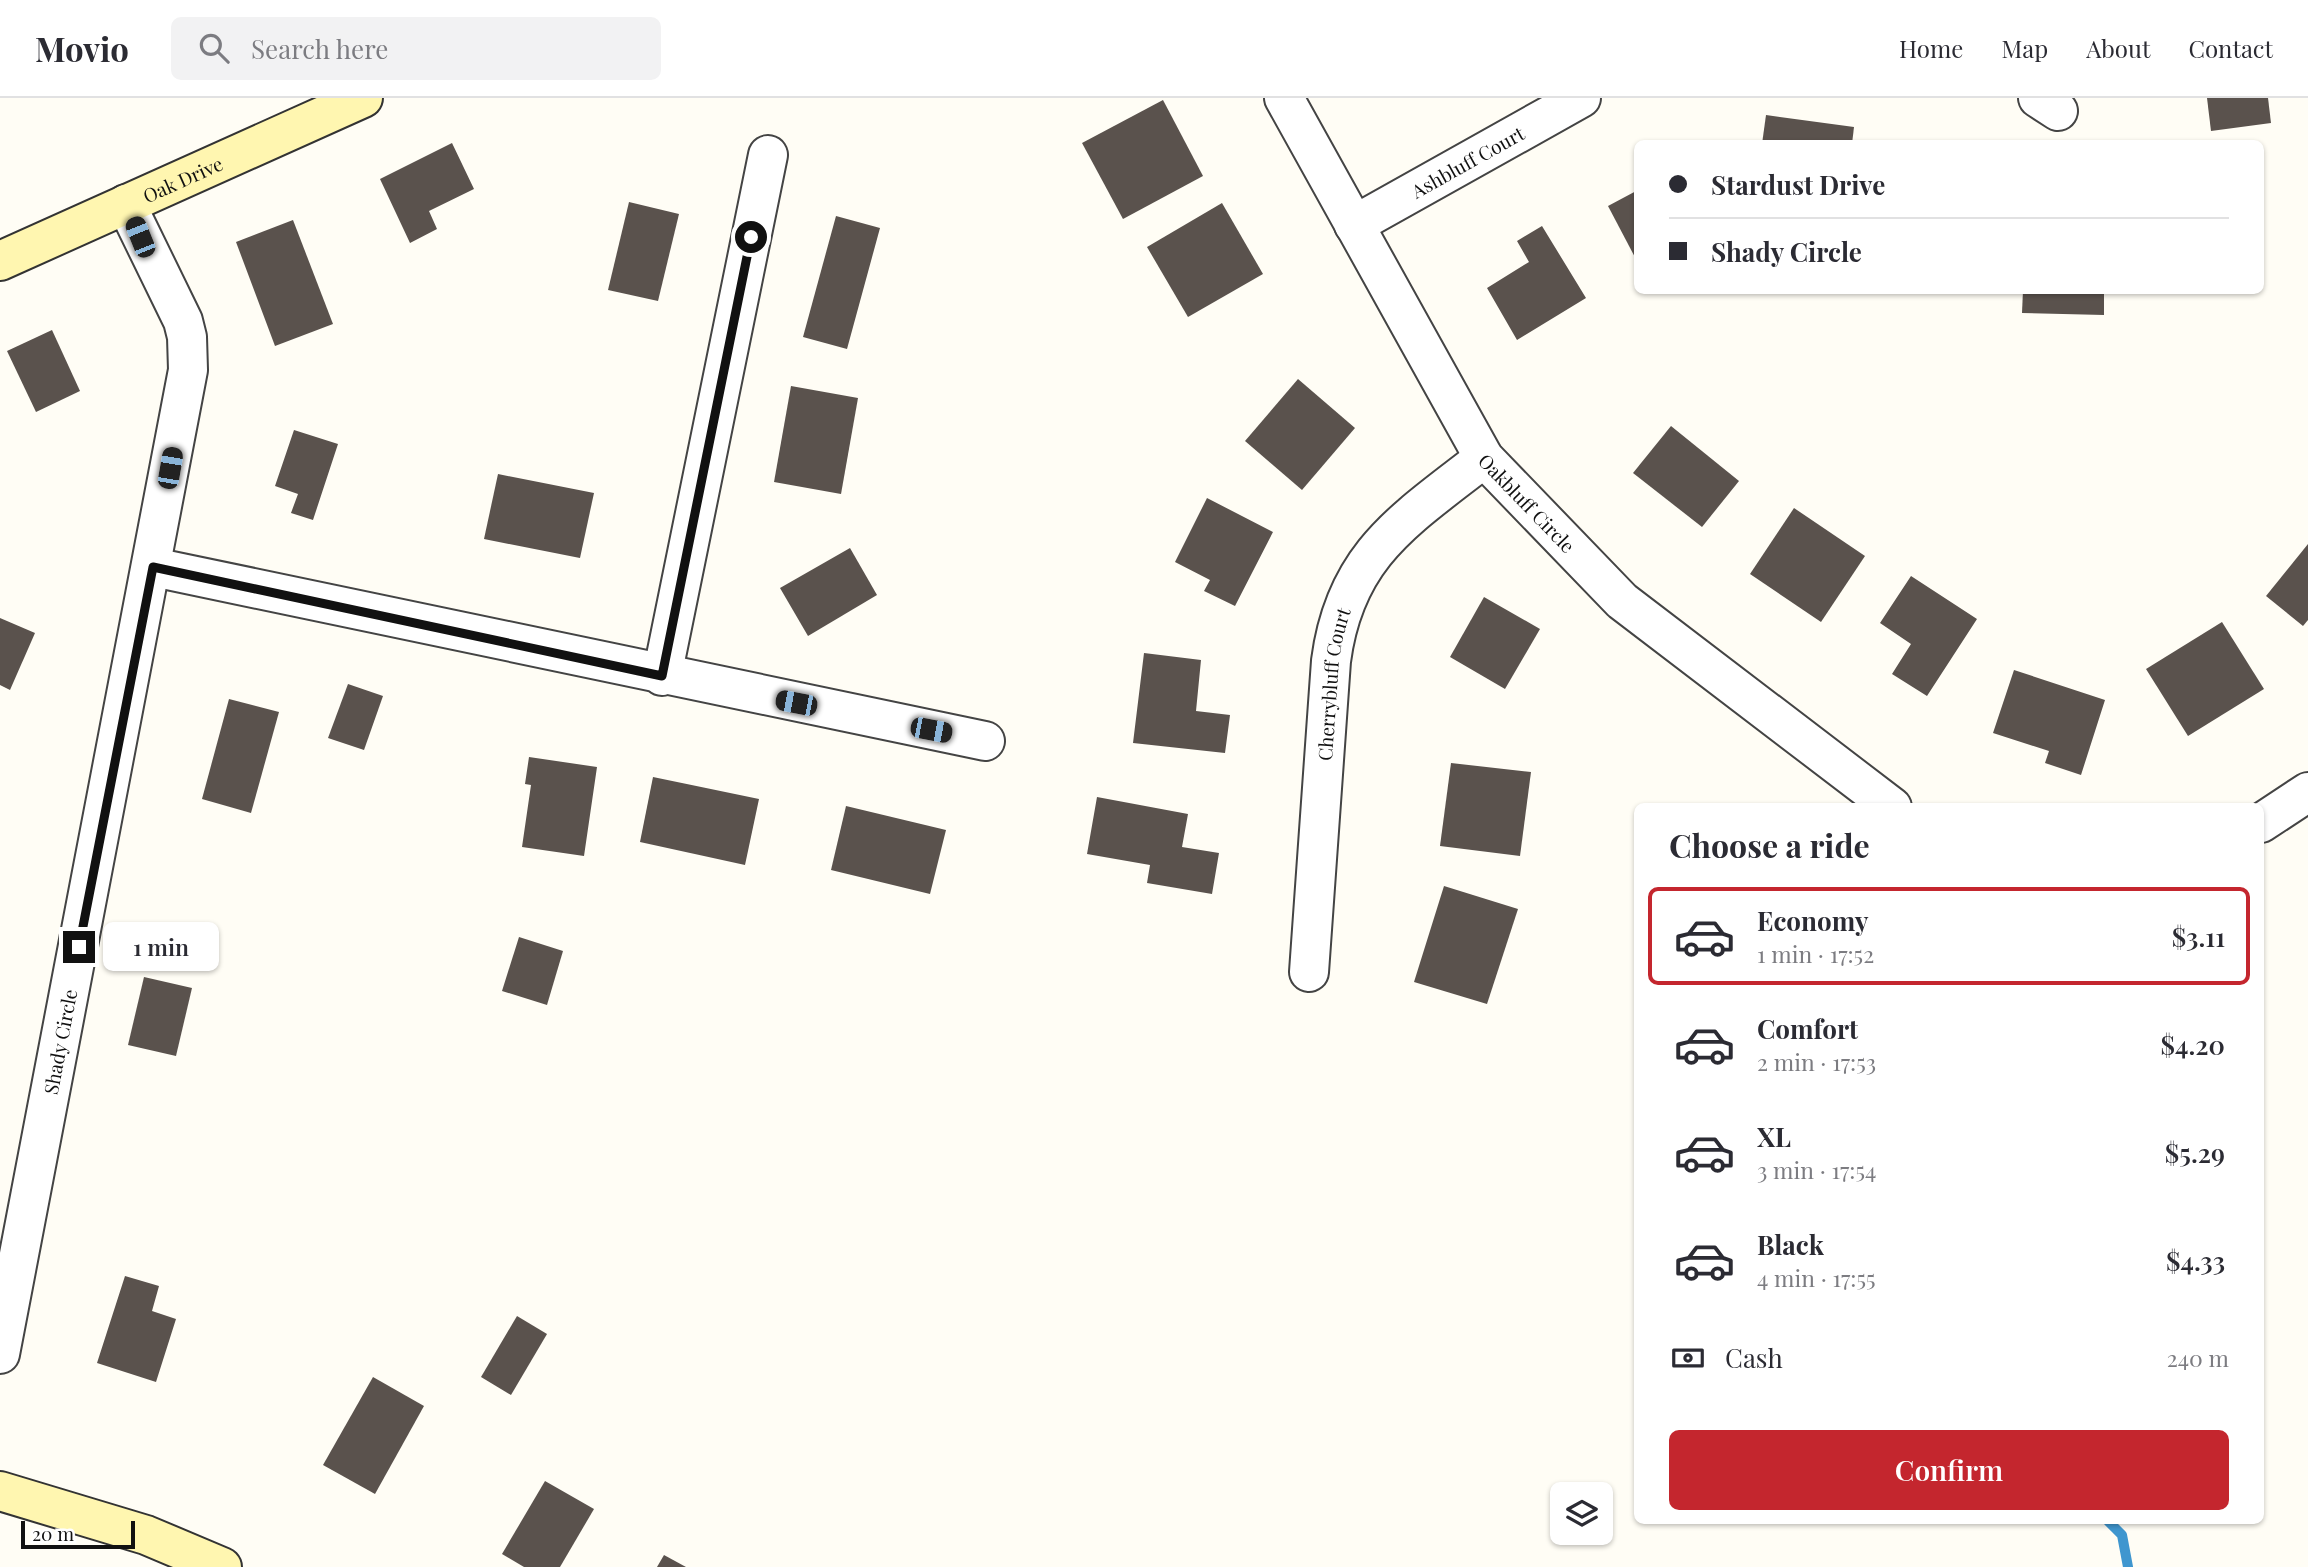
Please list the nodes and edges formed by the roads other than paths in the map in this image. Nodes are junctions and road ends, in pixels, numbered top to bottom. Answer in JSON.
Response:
{"nodes":[{"id":1,"x":363,"y":98,"type":"edge"},
{"id":2,"x":1284,"y":98,"type":"edge"},
{"id":3,"x":1581,"y":98,"type":"edge"},
{"id":4,"x":768,"y":155,"type":"dead end"},
{"id":5,"x":126,"y":204,"type":"junction"},
{"id":6,"x":1354,"y":225,"type":"junction"},
{"id":7,"x":0,"y":261,"type":"edge"},
{"id":8,"x":1484,"y":458,"type":"junction"},
{"id":9,"x":153,"y":567,"type":"junction"},
{"id":10,"x":662,"y":676,"type":"junction"},
{"id":11,"x":985,"y":741,"type":"dead end"},
{"id":12,"x":2308,"y":792,"type":"edge"},
{"id":13,"x":1887,"y":803,"type":"edge"},
{"id":14,"x":2264,"y":821,"type":"edge"},
{"id":15,"x":1309,"y":972,"type":"dead end"},
{"id":16,"x":0,"y":1354,"type":"edge"},
{"id":17,"x":0,"y":1491,"type":"edge"},
{"id":18,"x":222,"y":1567,"type":"edge"}],
"edges":[{"from":1,"to":5,"type":"street","name":"Oak Drive"},
{"from":2,"to":6,"type":"street","name":"Oakbluff Circle"},
{"from":3,"to":6,"type":"street","name":"Ashbluff Court"},
{"from":4,"to":10,"type":"street"},
{"from":5,"to":7,"type":"street","name":"Oak Drive"},
{"from":5,"to":9,"type":"street","name":"Shady Circle"},
{"from":6,"to":8,"type":"street","name":"Oakbluff Circle"},
{"from":8,"to":13,"type":"street","name":"Oakbluff Circle"},
{"from":8,"to":15,"type":"street","name":"Cherrybluff Court"},
{"from":9,"to":10,"type":"street"},
{"from":9,"to":16,"type":"street","name":"Shady Circle"},
{"from":10,"to":11,"type":"street"},
{"from":12,"to":14,"type":"street"},
{"from":17,"to":18,"type":"street"}]}
